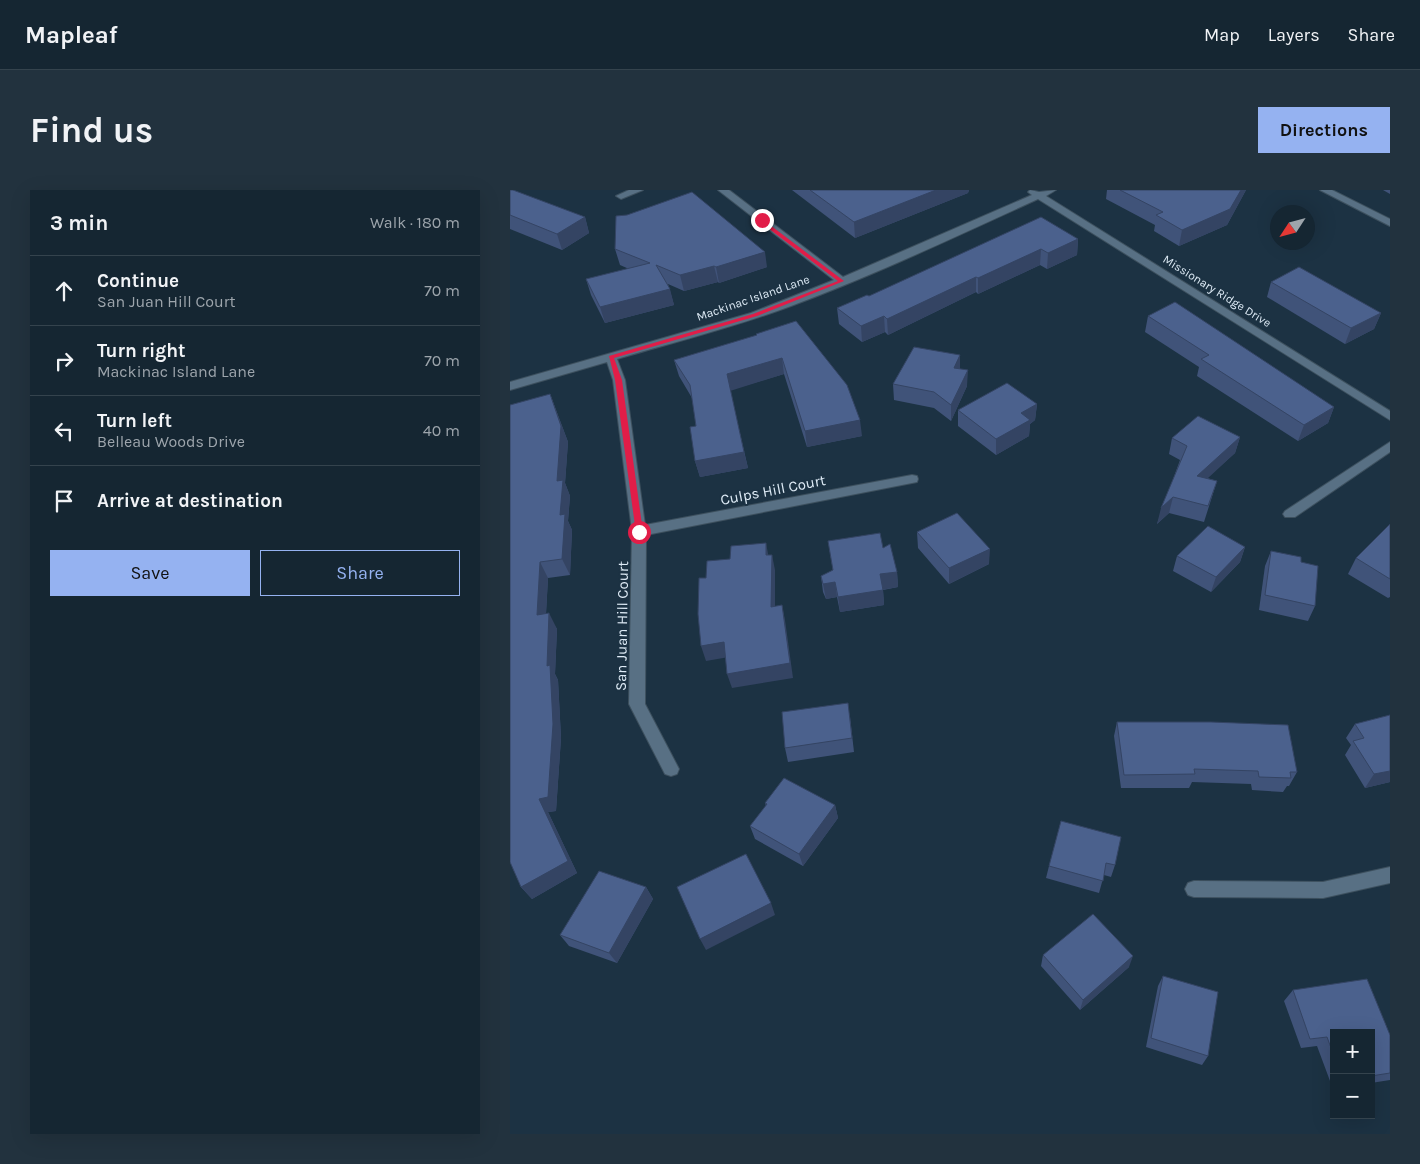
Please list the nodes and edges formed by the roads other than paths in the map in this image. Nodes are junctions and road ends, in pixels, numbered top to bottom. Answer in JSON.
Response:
{"nodes":[{"id":1,"x":638,"y":190,"type":"edge"},
{"id":2,"x":723,"y":190,"type":"edge"},
{"id":3,"x":1052,"y":190,"type":"edge"},
{"id":4,"x":1325,"y":190,"type":"edge"},
{"id":5,"x":1034,"y":193,"type":"edge"},
{"id":6,"x":621,"y":196,"type":"dead end"},
{"id":7,"x":1390,"y":223,"type":"edge"},
{"id":8,"x":842,"y":281,"type":"junction"},
{"id":9,"x":611,"y":357,"type":"junction"},
{"id":10,"x":510,"y":386,"type":"edge"},
{"id":11,"x":1390,"y":416,"type":"edge"},
{"id":12,"x":1390,"y":446,"type":"edge"},
{"id":13,"x":912,"y":479,"type":"dead end"},
{"id":14,"x":1290,"y":514,"type":"dead end"},
{"id":15,"x":639,"y":532,"type":"junction"},
{"id":16,"x":671,"y":769,"type":"dead end"},
{"id":17,"x":1390,"y":875,"type":"edge"},
{"id":18,"x":1194,"y":889,"type":"dead end"}],
"edges":[{"from":1,"to":6,"type":"street"},
{"from":2,"to":8,"type":"street"},
{"from":3,"to":5,"type":"street","name":"Mackinac Island Lane"},
{"from":4,"to":7,"type":"street"},
{"from":5,"to":8,"type":"street","name":"Mackinac Island Lane"},
{"from":5,"to":11,"type":"street","name":"Missionary Ridge Drive"},
{"from":8,"to":9,"type":"street","name":"Mackinac Island Lane"},
{"from":9,"to":10,"type":"street","name":"Mackinac Island Lane"},
{"from":9,"to":15,"type":"street","name":"San Juan Hill Court"},
{"from":12,"to":14,"type":"street"},
{"from":13,"to":15,"type":"street","name":"Culps Hill Court"},
{"from":15,"to":16,"type":"street","name":"San Juan Hill Court"},
{"from":17,"to":18,"type":"street"}]}
